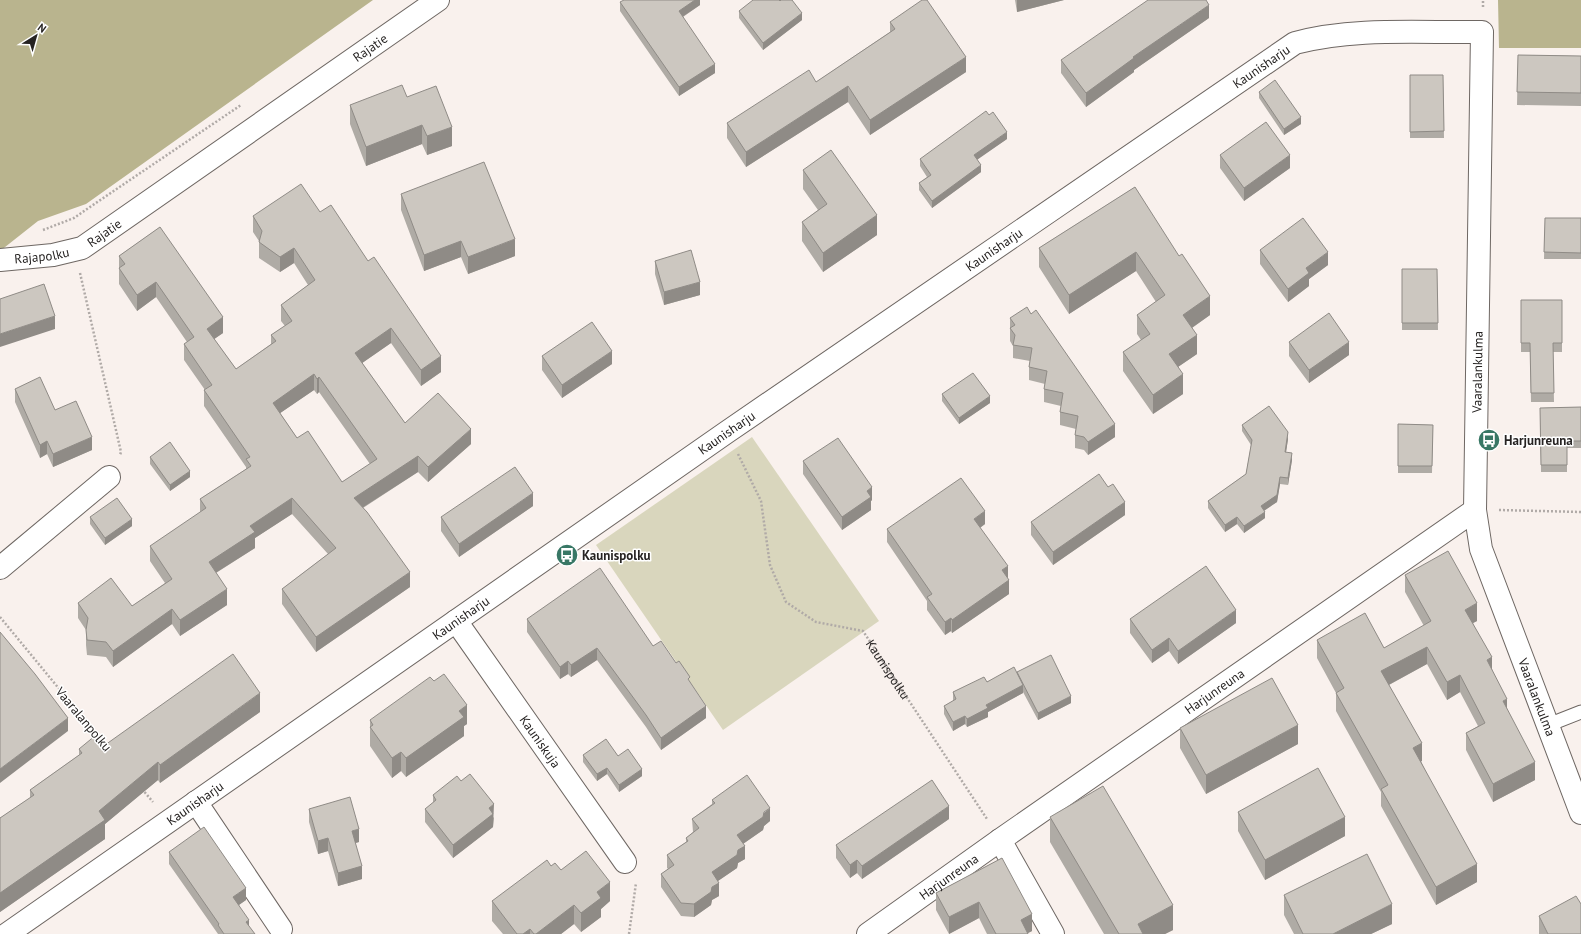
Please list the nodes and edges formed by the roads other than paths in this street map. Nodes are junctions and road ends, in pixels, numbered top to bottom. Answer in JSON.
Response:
{"nodes":[{"id":1,"x":438,"y":0,"type":"edge"},
{"id":2,"x":1482,"y":32,"type":"joint"},
{"id":3,"x":82,"y":248,"type":"joint"},
{"id":4,"x":0,"y":260,"type":"edge"},
{"id":5,"x":109,"y":477,"type":"road end"},
{"id":6,"x":1475,"y":510,"type":"junction"},
{"id":7,"x":0,"y":568,"type":"edge"},
{"id":8,"x":456,"y":621,"type":"junction"},
{"id":9,"x":1581,"y":712,"type":"edge"},
{"id":10,"x":1548,"y":725,"type":"junction"},
{"id":11,"x":196,"y":802,"type":"junction"},
{"id":12,"x":1581,"y":813,"type":"edge"},
{"id":13,"x":1000,"y":840,"type":"junction"},
{"id":14,"x":625,"y":862,"type":"road end"},
{"id":15,"x":282,"y":929,"type":"dead end"},
{"id":16,"x":7,"y":934,"type":"edge"},
{"id":17,"x":868,"y":934,"type":"edge"},
{"id":18,"x":1053,"y":934,"type":"edge"}],
"edges":[{"from":1,"to":3,"type":"street","name":"Rajatie"},
{"from":2,"to":6,"type":"street","name":"Vaaralankulma"},
{"from":2,"to":8,"type":"street","name":"Kaunisharju"},
{"from":3,"to":4,"type":"street","name":"Rajapolku"},
{"from":5,"to":7,"type":"street"},
{"from":6,"to":10,"type":"street","name":"Vaaralankulma"},
{"from":6,"to":13,"type":"street","name":"Harjunreuna"},
{"from":8,"to":11,"type":"street","name":"Kaunisharju"},
{"from":8,"to":14,"type":"street","name":"Kauniskuja"},
{"from":9,"to":10,"type":"lane"},
{"from":10,"to":12,"type":"street","name":"Vaaralankulma"},
{"from":11,"to":15,"type":"street"},
{"from":11,"to":16,"type":"street","name":"Kaunisharju"},
{"from":13,"to":17,"type":"street","name":"Harjunreuna"},
{"from":13,"to":18,"type":"street"}]}
